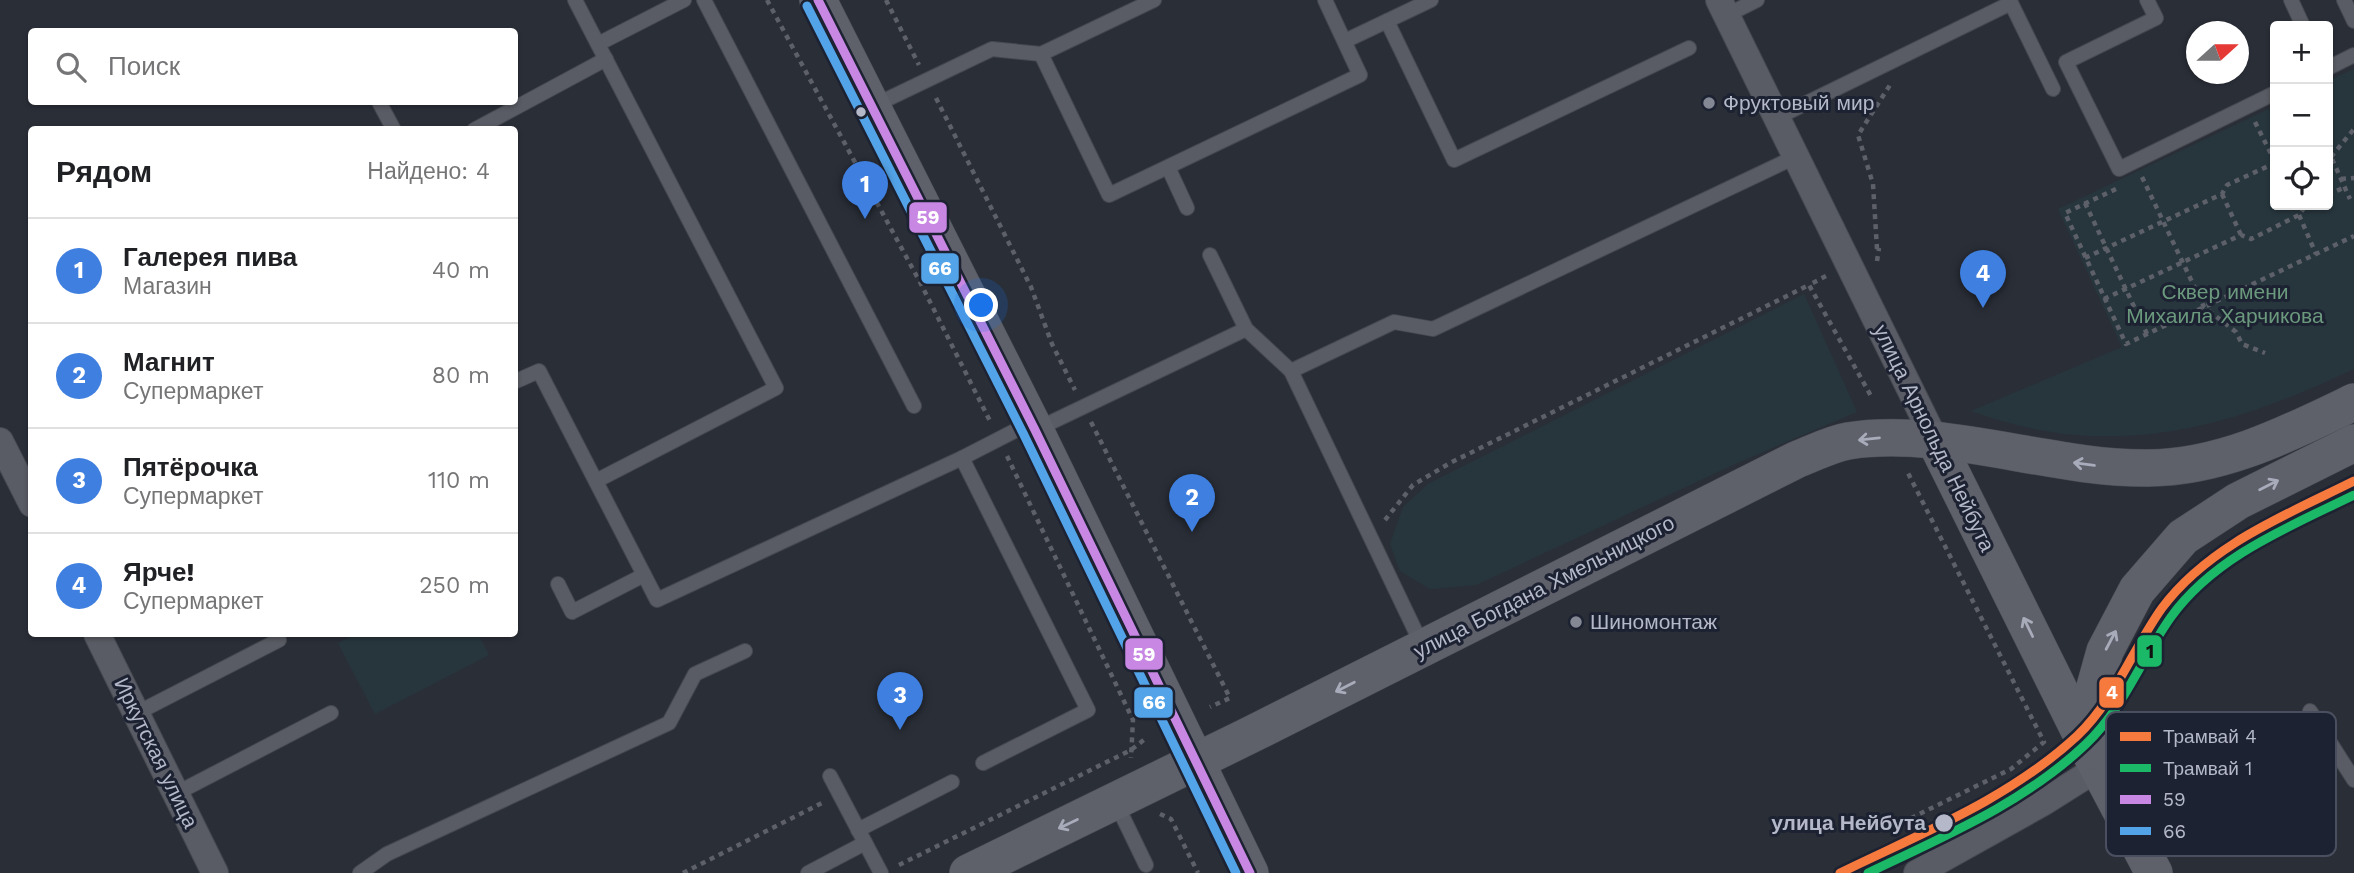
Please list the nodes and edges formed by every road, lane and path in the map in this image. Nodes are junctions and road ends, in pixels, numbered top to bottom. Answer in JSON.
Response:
{"nodes":[{"id":1,"x":575,"y":0,"type":"edge"},
{"id":2,"x":684,"y":0,"type":"edge"},
{"id":3,"x":704,"y":0,"type":"edge"},
{"id":4,"x":767,"y":0,"type":"edge"},
{"id":5,"x":818,"y":0,"type":"edge"},
{"id":6,"x":887,"y":0,"type":"edge"},
{"id":7,"x":1154,"y":0,"type":"edge"},
{"id":8,"x":1325,"y":0,"type":"edge"},
{"id":9,"x":1431,"y":0,"type":"edge"},
{"id":10,"x":1757,"y":0,"type":"edge"},
{"id":11,"x":2147,"y":0,"type":"edge"},
{"id":12,"x":2291,"y":0,"type":"edge"},
{"id":13,"x":2344,"y":0,"type":"edge"},
{"id":14,"x":1723,"y":8,"type":"edge"},
{"id":15,"x":1387,"y":21,"type":"junction"},
{"id":16,"x":2301,"y":21,"type":"edge"},
{"id":17,"x":2354,"y":21,"type":"edge"},
{"id":18,"x":1345,"y":41,"type":"junction"},
{"id":19,"x":598,"y":44,"type":"junction"},
{"id":20,"x":1689,"y":48,"type":"dead end"},
{"id":21,"x":1041,"y":54,"type":"junction"},
{"id":22,"x":2354,"y":55,"type":"edge"},
{"id":23,"x":606,"y":59,"type":"junction"},
{"id":24,"x":2333,"y":66,"type":"edge"},
{"id":25,"x":926,"y":79,"type":"junction"},
{"id":26,"x":1893,"y":80,"type":"dead end"},
{"id":27,"x":2053,"y":89,"type":"dead end"},
{"id":28,"x":2270,"y":95,"type":"edge"},
{"id":29,"x":381,"y":105,"type":"edge"},
{"id":30,"x":872,"y":106,"type":"junction"},
{"id":31,"x":2265,"y":117,"type":"dead end"},
{"id":32,"x":1776,"y":118,"type":"junction"},
{"id":33,"x":2255,"y":122,"type":"junction"},
{"id":34,"x":392,"y":126,"type":"edge"},
{"id":35,"x":481,"y":126,"type":"edge"},
{"id":36,"x":2243,"y":128,"type":"dead end"},
{"id":37,"x":2354,"y":129,"type":"edge"},
{"id":38,"x":2270,"y":152,"type":"edge"},
{"id":39,"x":2333,"y":155,"type":"edge"},
{"id":40,"x":1795,"y":157,"type":"junction"},
{"id":41,"x":2333,"y":161,"type":"edge"},
{"id":42,"x":2270,"y":164,"type":"edge"},
{"id":43,"x":1168,"y":167,"type":"junction"},
{"id":44,"x":2154,"y":170,"type":"dead end"},
{"id":45,"x":2142,"y":176,"type":"junction"},
{"id":46,"x":2354,"y":178,"type":"edge"},
{"id":47,"x":2341,"y":179,"type":"junction"},
{"id":48,"x":2131,"y":182,"type":"dead end"},
{"id":49,"x":2119,"y":187,"type":"dead end"},
{"id":50,"x":2345,"y":187,"type":"junction"},
{"id":51,"x":2333,"y":193,"type":"edge"},
{"id":52,"x":2222,"y":194,"type":"junction"},
{"id":53,"x":2350,"y":199,"type":"dead end"},
{"id":54,"x":2085,"y":203,"type":"junction"},
{"id":55,"x":1187,"y":208,"type":"dead end"},
{"id":56,"x":2302,"y":210,"type":"edge"},
{"id":57,"x":2299,"y":215,"type":"junction"},
{"id":58,"x":2164,"y":222,"type":"junction"},
{"id":59,"x":2241,"y":235,"type":"junction"},
{"id":60,"x":2354,"y":236,"type":"edge"},
{"id":61,"x":1879,"y":248,"type":"junction"},
{"id":62,"x":2107,"y":248,"type":"junction"},
{"id":63,"x":2316,"y":254,"type":"junction"},
{"id":64,"x":1210,"y":255,"type":"dead end"},
{"id":65,"x":2085,"y":258,"type":"junction"},
{"id":66,"x":2183,"y":262,"type":"junction"},
{"id":67,"x":1849,"y":265,"type":"junction"},
{"id":68,"x":1875,"y":273,"type":"dead end"},
{"id":69,"x":1809,"y":285,"type":"junction"},
{"id":70,"x":2126,"y":289,"type":"junction"},
{"id":71,"x":2104,"y":299,"type":"junction"},
{"id":72,"x":2204,"y":307,"type":"junction"},
{"id":73,"x":1246,"y":329,"type":"junction"},
{"id":74,"x":2147,"y":334,"type":"junction"},
{"id":75,"x":2265,"y":353,"type":"dead end"},
{"id":76,"x":1291,"y":371,"type":"junction"},
{"id":77,"x":518,"y":380,"type":"edge"},
{"id":78,"x":1871,"y":396,"type":"dead end"},
{"id":79,"x":2354,"y":402,"type":"edge"},
{"id":80,"x":914,"y":406,"type":"dead end"},
{"id":81,"x":1084,"y":407,"type":"junction"},
{"id":82,"x":1033,"y":426,"type":"junction"},
{"id":83,"x":999,"y":439,"type":"junction"},
{"id":84,"x":1936,"y":442,"type":"junction"},
{"id":85,"x":2354,"y":443,"type":"edge"},
{"id":86,"x":3,"y":456,"type":"edge"},
{"id":87,"x":962,"y":458,"type":"junction"},
{"id":88,"x":1901,"y":458,"type":"dead end"},
{"id":89,"x":596,"y":481,"type":"junction"},
{"id":90,"x":28,"y":489,"type":"edge"},
{"id":91,"x":1373,"y":543,"type":"junction"},
{"id":92,"x":644,"y":575,"type":"junction"},
{"id":93,"x":558,"y":584,"type":"dead end"},
{"id":94,"x":99,"y":637,"type":"edge"},
{"id":95,"x":280,"y":637,"type":"edge"},
{"id":96,"x":1423,"y":648,"type":"junction"},
{"id":97,"x":745,"y":651,"type":"dead end"},
{"id":98,"x":1210,"y":707,"type":"dead end"},
{"id":99,"x":137,"y":713,"type":"junction"},
{"id":100,"x":331,"y":713,"type":"dead end"},
{"id":101,"x":1145,"y":739,"type":"dead end"},
{"id":102,"x":1131,"y":750,"type":"junction"},
{"id":103,"x":2336,"y":752,"type":"edge"},
{"id":104,"x":2094,"y":761,"type":"junction"},
{"id":105,"x":1196,"y":762,"type":"junction"},
{"id":106,"x":983,"y":763,"type":"dead end"},
{"id":107,"x":830,"y":776,"type":"dead end"},
{"id":108,"x":2354,"y":780,"type":"edge"},
{"id":109,"x":953,"y":782,"type":"dead end"},
{"id":110,"x":2106,"y":783,"type":"edge"},
{"id":111,"x":177,"y":793,"type":"junction"},
{"id":112,"x":840,"y":794,"type":"junction"},
{"id":113,"x":1115,"y":801,"type":"junction"},
{"id":114,"x":1151,"y":810,"type":"dead end"},
{"id":115,"x":1893,"y":827,"type":"dead end"},
{"id":116,"x":862,"y":837,"type":"junction"},
{"id":117,"x":2145,"y":856,"type":"edge"},
{"id":118,"x":1146,"y":865,"type":"dead end"},
{"id":119,"x":888,"y":870,"type":"edge"},
{"id":120,"x":215,"y":873,"type":"edge"},
{"id":121,"x":360,"y":873,"type":"edge"},
{"id":122,"x":683,"y":873,"type":"edge"},
{"id":123,"x":807,"y":873,"type":"edge"},
{"id":124,"x":968,"y":873,"type":"edge"},
{"id":125,"x":1198,"y":873,"type":"edge"},
{"id":126,"x":1250,"y":873,"type":"edge"},
{"id":127,"x":1917,"y":873,"type":"edge"},
{"id":128,"x":2154,"y":873,"type":"edge"}],
"edges":[{"from":1,"to":19,"type":"lane"},
{"from":2,"to":19,"type":"lane"},
{"from":3,"to":80,"type":"lane"},
{"from":4,"to":83,"type":"path"},
{"from":5,"to":30,"type":"main road"},
{"from":6,"to":25,"type":"path"},
{"from":7,"to":21,"type":"lane"},
{"from":8,"to":18,"type":"lane"},
{"from":9,"to":15,"type":"lane"},
{"from":10,"to":14,"type":"lane"},
{"from":11,"to":28,"type":"lane"},
{"from":12,"to":16,"type":"lane"},
{"from":13,"to":17,"type":"lane"},
{"from":14,"to":32,"type":"street","name":"улица Арнольда Нейбута"},
{"from":15,"to":18,"type":"lane"},
{"from":15,"to":20,"type":"lane"},
{"from":18,"to":43,"type":"lane"},
{"from":19,"to":23,"type":"lane"},
{"from":21,"to":25,"type":"lane"},
{"from":21,"to":43,"type":"lane"},
{"from":22,"to":24,"type":"lane"},
{"from":23,"to":35,"type":"lane"},
{"from":23,"to":89,"type":"lane"},
{"from":25,"to":30,"type":"lane"},
{"from":25,"to":81,"type":"path"},
{"from":26,"to":61,"type":"path"},
{"from":27,"to":32,"type":"lane"},
{"from":29,"to":34,"type":"lane"},
{"from":30,"to":82,"type":"main road"},
{"from":31,"to":33,"type":"path"},
{"from":32,"to":40,"type":"street","name":"улица Арнольда Нейбута"},
{"from":33,"to":36,"type":"path"},
{"from":33,"to":38,"type":"path"},
{"from":37,"to":39,"type":"path"},
{"from":40,"to":67,"type":"street","name":"улица Арнольда Нейбута"},
{"from":40,"to":76,"type":"lane"},
{"from":41,"to":47,"type":"path"},
{"from":42,"to":52,"type":"path"},
{"from":43,"to":55,"type":"lane"},
{"from":44,"to":45,"type":"path"},
{"from":45,"to":48,"type":"path"},
{"from":45,"to":58,"type":"path"},
{"from":46,"to":47,"type":"path"},
{"from":47,"to":50,"type":"path"},
{"from":49,"to":54,"type":"path"},
{"from":50,"to":51,"type":"path"},
{"from":50,"to":53,"type":"path"},
{"from":52,"to":58,"type":"path"},
{"from":52,"to":59,"type":"path"},
{"from":54,"to":62,"type":"path"},
{"from":54,"to":65,"type":"path"},
{"from":56,"to":57,"type":"path"},
{"from":57,"to":59,"type":"path"},
{"from":57,"to":63,"type":"path"},
{"from":58,"to":62,"type":"path"},
{"from":58,"to":66,"type":"path"},
{"from":59,"to":66,"type":"path"},
{"from":60,"to":63,"type":"path"},
{"from":61,"to":67,"type":"path"},
{"from":61,"to":68,"type":"path"},
{"from":62,"to":65,"type":"path"},
{"from":62,"to":70,"type":"path"},
{"from":63,"to":72,"type":"path"},
{"from":64,"to":73,"type":"lane"},
{"from":65,"to":71,"type":"path"},
{"from":66,"to":70,"type":"path"},
{"from":66,"to":72,"type":"path"},
{"from":67,"to":69,"type":"path"},
{"from":67,"to":84,"type":"street","name":"улица Арнольда Нейбута"},
{"from":69,"to":78,"type":"path"},
{"from":69,"to":91,"type":"path"},
{"from":70,"to":71,"type":"path"},
{"from":70,"to":74,"type":"path"},
{"from":71,"to":74,"type":"path"},
{"from":72,"to":74,"type":"path"},
{"from":72,"to":75,"type":"path"},
{"from":73,"to":76,"type":"lane"},
{"from":73,"to":81,"type":"lane"},
{"from":76,"to":91,"type":"lane"},
{"from":77,"to":89,"type":"lane"},
{"from":79,"to":84,"type":"main road","name":"улица Богдана Хмельницкого","one_way":true},
{"from":81,"to":82,"type":"lane"},
{"from":81,"to":98,"type":"path"},
{"from":82,"to":83,"type":"lane"},
{"from":82,"to":105,"type":"main road"},
{"from":83,"to":87,"type":"lane"},
{"from":83,"to":102,"type":"path"},
{"from":84,"to":96,"type":"main road","name":"улица Богдана Хмельницкого","one_way":true},
{"from":104,"to":84,"type":"main road","name":"улица Арнольда Нейбута","one_way":true},
{"from":104,"to":85,"type":"main road","one_way":true},
{"from":86,"to":90,"type":"street"},
{"from":87,"to":92,"type":"lane"},
{"from":87,"to":106,"type":"lane"},
{"from":88,"to":115,"type":"path"},
{"from":89,"to":92,"type":"lane"},
{"from":91,"to":96,"type":"lane"},
{"from":92,"to":93,"type":"lane"},
{"from":94,"to":99,"type":"street","name":"Иркутская улица"},
{"from":95,"to":99,"type":"lane"},
{"from":96,"to":105,"type":"main road","name":"улица Богдана Хмельницкого","one_way":true},
{"from":97,"to":121,"type":"lane"},
{"from":99,"to":111,"type":"street","name":"Иркутская улица"},
{"from":100,"to":111,"type":"lane"},
{"from":101,"to":102,"type":"path"},
{"from":102,"to":119,"type":"path"},
{"from":103,"to":108,"type":"lane"},
{"from":104,"to":110,"type":"main road","name":"улица Арнольда Нейбута"},
{"from":104,"to":127,"type":"street"},
{"from":105,"to":113,"type":"main road","name":"улица Богдана Хмельницкого"},
{"from":105,"to":126,"type":"main road"},
{"from":107,"to":112,"type":"lane"},
{"from":109,"to":116,"type":"lane"},
{"from":111,"to":120,"type":"street","name":"Иркутская улица"},
{"from":112,"to":116,"type":"lane"},
{"from":112,"to":122,"type":"path"},
{"from":113,"to":118,"type":"lane"},
{"from":113,"to":124,"type":"main road","name":"улица Богдана Хмельницкого","one_way":true},
{"from":114,"to":125,"type":"path"},
{"from":116,"to":119,"type":"lane"},
{"from":116,"to":123,"type":"lane"},
{"from":117,"to":128,"type":"main road","name":"улица Арнольда Нейбута"}]}
